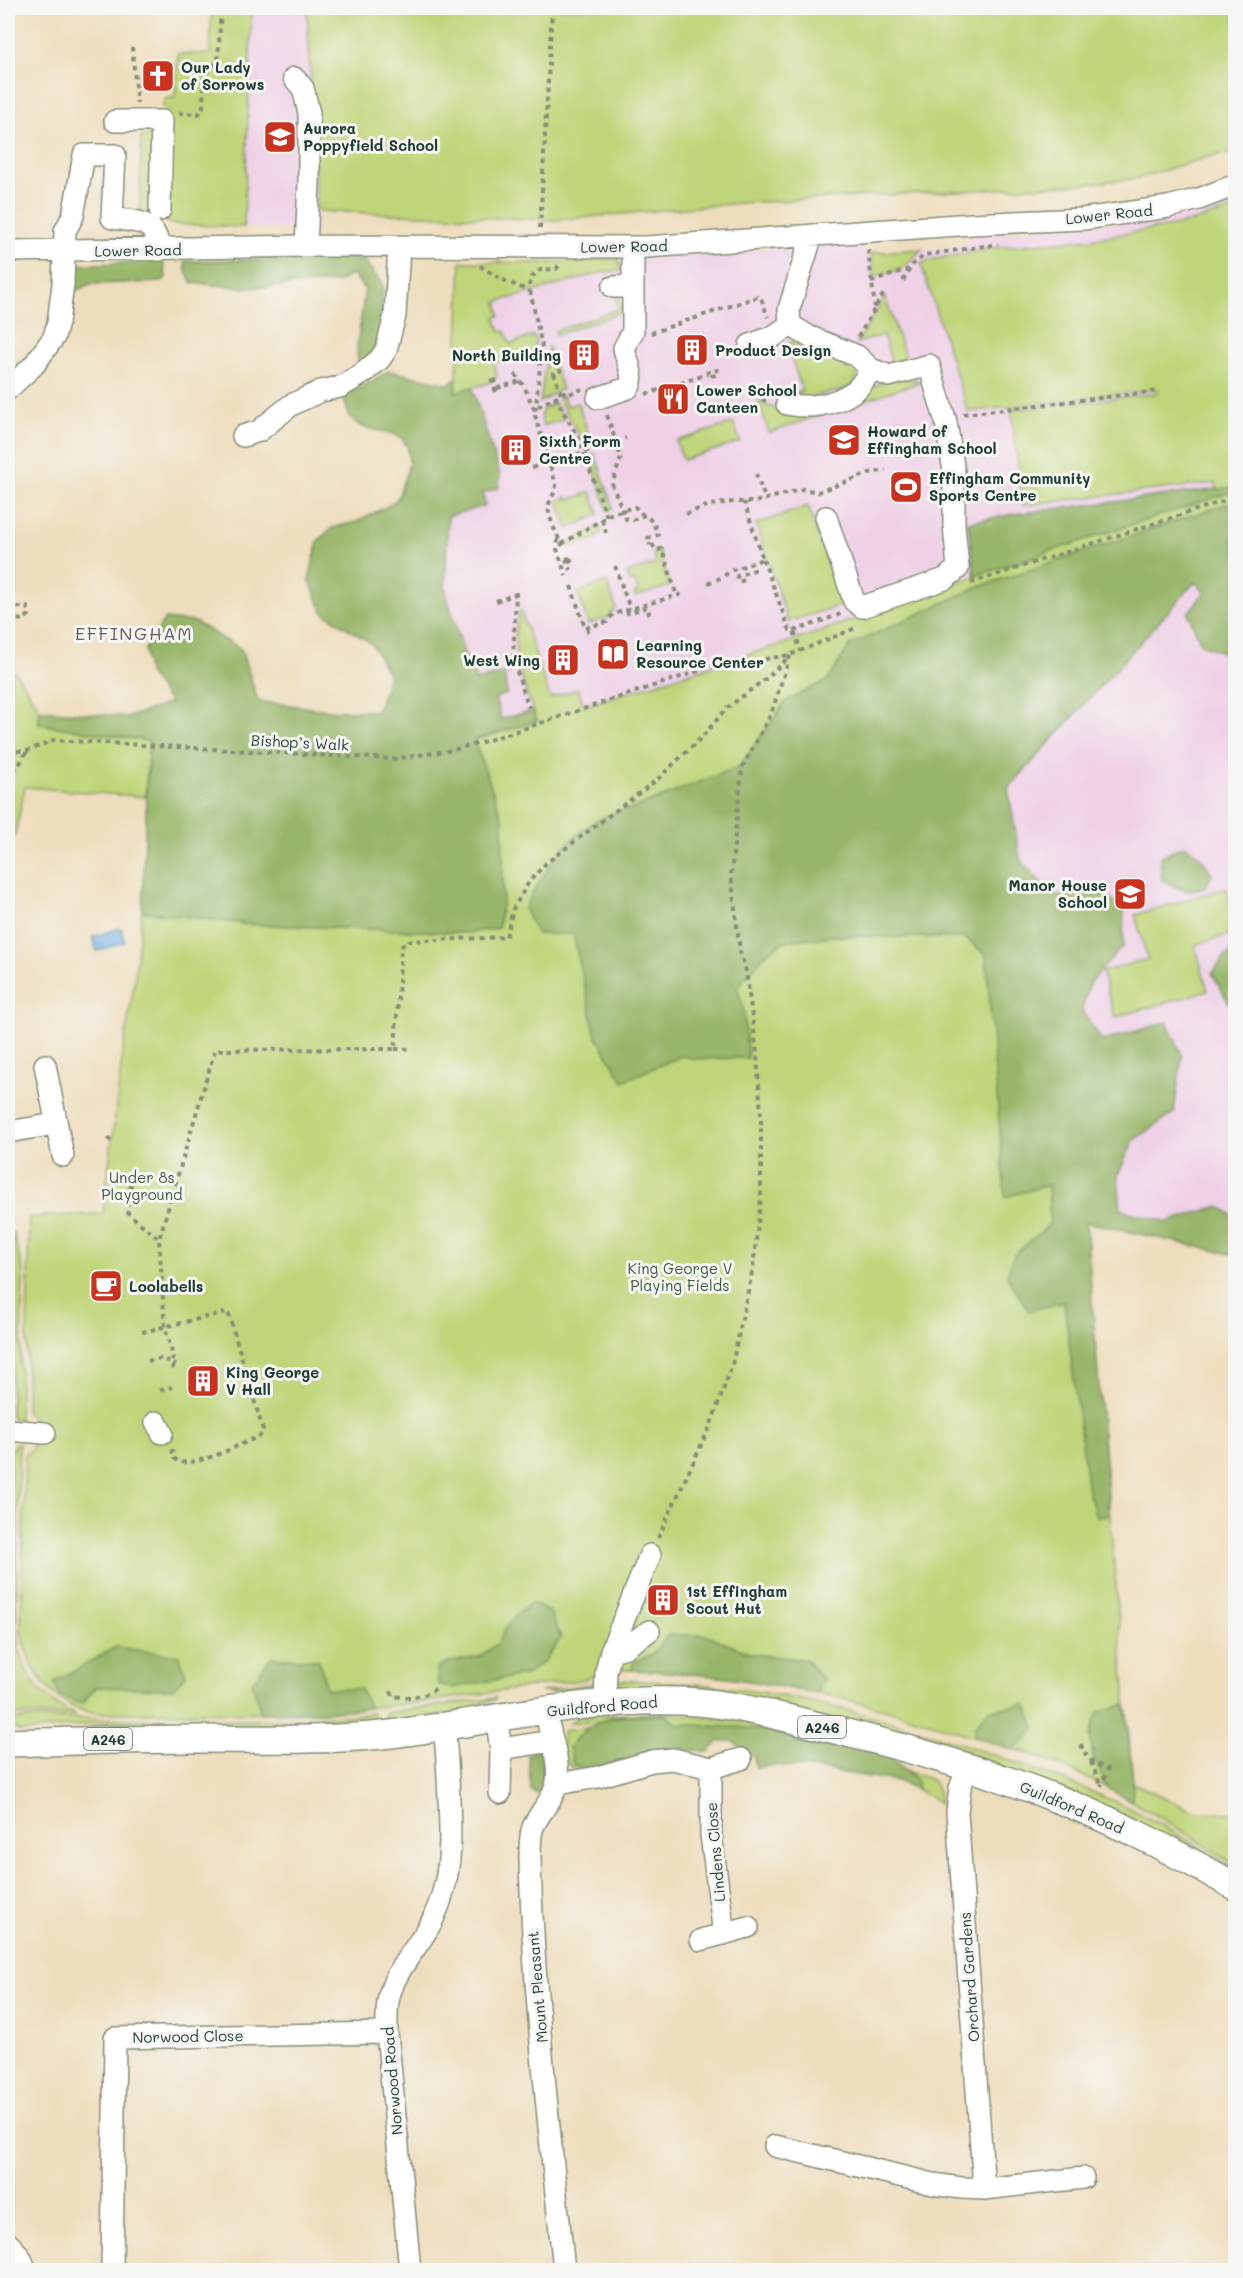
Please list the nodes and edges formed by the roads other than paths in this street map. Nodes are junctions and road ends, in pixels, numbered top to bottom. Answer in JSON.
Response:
{"nodes":[{"id":1,"x":294,"y":78,"type":"dead end"},
{"id":2,"x":115,"y":121,"type":"dead end"},
{"id":3,"x":1236,"y":185,"type":"edge"},
{"id":4,"x":159,"y":227,"type":"junction"},
{"id":5,"x":812,"y":235,"type":"junction"},
{"id":6,"x":306,"y":246,"type":"junction"},
{"id":7,"x":399,"y":247,"type":"junction"},
{"id":8,"x":633,"y":247,"type":"junction"},
{"id":9,"x":8,"y":251,"type":"edge"},
{"id":10,"x":63,"y":251,"type":"junction"},
{"id":11,"x":790,"y":325,"type":"junction"},
{"id":12,"x":750,"y":345,"type":"dead end"},
{"id":13,"x":872,"y":369,"type":"junction"},
{"id":14,"x":10,"y":384,"type":"edge"},
{"id":15,"x":788,"y":404,"type":"dead end"},
{"id":16,"x":602,"y":405,"type":"road end"},
{"id":17,"x":243,"y":436,"type":"dead end"},
{"id":18,"x":826,"y":518,"type":"dead end"},
{"id":19,"x":45,"y":1065,"type":"dead end"},
{"id":20,"x":55,"y":1124,"type":"junction"},
{"id":21,"x":8,"y":1132,"type":"edge"},
{"id":22,"x":63,"y":1156,"type":"dead end"},
{"id":23,"x":8,"y":1430,"type":"edge"},
{"id":24,"x":45,"y":1433,"type":"dead end"},
{"id":25,"x":650,"y":1555,"type":"road end"},
{"id":26,"x":649,"y":1631,"type":"dead end"},
{"id":27,"x":611,"y":1651,"type":"junction"},
{"id":28,"x":605,"y":1704,"type":"junction"},
{"id":29,"x":546,"y":1711,"type":"junction"},
{"id":30,"x":496,"y":1717,"type":"junction"},
{"id":31,"x":444,"y":1726,"type":"junction"},
{"id":32,"x":552,"y":1741,"type":"junction"},
{"id":33,"x":8,"y":1743,"type":"edge"},
{"id":34,"x":501,"y":1749,"type":"junction"},
{"id":35,"x":741,"y":1759,"type":"dead end"},
{"id":36,"x":968,"y":1767,"type":"junction"},
{"id":37,"x":711,"y":1768,"type":"junction"},
{"id":38,"x":557,"y":1784,"type":"junction"},
{"id":39,"x":500,"y":1793,"type":"dead end"},
{"id":40,"x":1236,"y":1887,"type":"edge"},
{"id":41,"x":748,"y":1927,"type":"dead end"},
{"id":42,"x":724,"y":1934,"type":"junction"},
{"id":43,"x":701,"y":1940,"type":"dead end"},
{"id":44,"x":387,"y":2033,"type":"junction"},
{"id":45,"x":775,"y":2146,"type":"dead end"},
{"id":46,"x":1083,"y":2178,"type":"dead end"},
{"id":47,"x":984,"y":2189,"type":"junction"},
{"id":48,"x":8,"y":2243,"type":"edge"},
{"id":49,"x":26,"y":2271,"type":"edge"},
{"id":50,"x":112,"y":2271,"type":"edge"},
{"id":51,"x":410,"y":2271,"type":"edge"},
{"id":52,"x":564,"y":2271,"type":"edge"}],
"edges":[{"from":1,"to":6,"type":"street"},
{"from":2,"to":4,"type":"street"},
{"from":3,"to":5,"type":"street","name":"Lower Road"},
{"from":4,"to":6,"type":"street","name":"Lower Road"},
{"from":4,"to":10,"type":"street","name":"Lower Road"},
{"from":4,"to":10,"type":"street"},
{"from":5,"to":8,"type":"street","name":"Lower Road"},
{"from":5,"to":11,"type":"street"},
{"from":6,"to":7,"type":"street","name":"Lower Road"},
{"from":7,"to":8,"type":"street","name":"Lower Road"},
{"from":7,"to":17,"type":"street"},
{"from":8,"to":16,"type":"street"},
{"from":9,"to":10,"type":"street","name":"Lower Road"},
{"from":10,"to":14,"type":"street"},
{"from":11,"to":12,"type":"street"},
{"from":11,"to":13,"type":"street"},
{"from":13,"to":15,"type":"street"},
{"from":13,"to":18,"type":"street"},
{"from":19,"to":20,"type":"street"},
{"from":20,"to":21,"type":"street"},
{"from":20,"to":22,"type":"street"},
{"from":23,"to":24,"type":"street"},
{"from":25,"to":27,"type":"street"},
{"from":26,"to":27,"type":"street"},
{"from":27,"to":28,"type":"street"},
{"from":28,"to":29,"type":"main road","name":"Guildford Road","number":"A246"},
{"from":28,"to":36,"type":"main road","name":"Guildford Road","number":"A246"},
{"from":29,"to":30,"type":"main road","name":"Guildford Road","number":"A246"},
{"from":29,"to":32,"type":"street","name":"Mount Pleasant"},
{"from":30,"to":31,"type":"main road","name":"Guildford Road","number":"A246"},
{"from":30,"to":34,"type":"street"},
{"from":31,"to":33,"type":"main road","name":"Guildford Road","number":"A246"},
{"from":31,"to":44,"type":"street","name":"Norwood Road"},
{"from":32,"to":34,"type":"street"},
{"from":32,"to":38,"type":"street","name":"Mount Pleasant"},
{"from":34,"to":39,"type":"street"},
{"from":35,"to":37,"type":"street"},
{"from":36,"to":40,"type":"main road","name":"Guildford Road","number":"A246"},
{"from":36,"to":47,"type":"street","name":"Orchard Gardens"},
{"from":37,"to":38,"type":"street"},
{"from":37,"to":42,"type":"street","name":"Lindens Close"},
{"from":38,"to":52,"type":"street","name":"Mount Pleasant"},
{"from":41,"to":42,"type":"street"},
{"from":42,"to":43,"type":"street"},
{"from":44,"to":50,"type":"street","name":"Norwood Close"},
{"from":44,"to":51,"type":"street","name":"Norwood Road"},
{"from":45,"to":47,"type":"street"},
{"from":46,"to":47,"type":"street"},
{"from":48,"to":49,"type":"street"}]}
